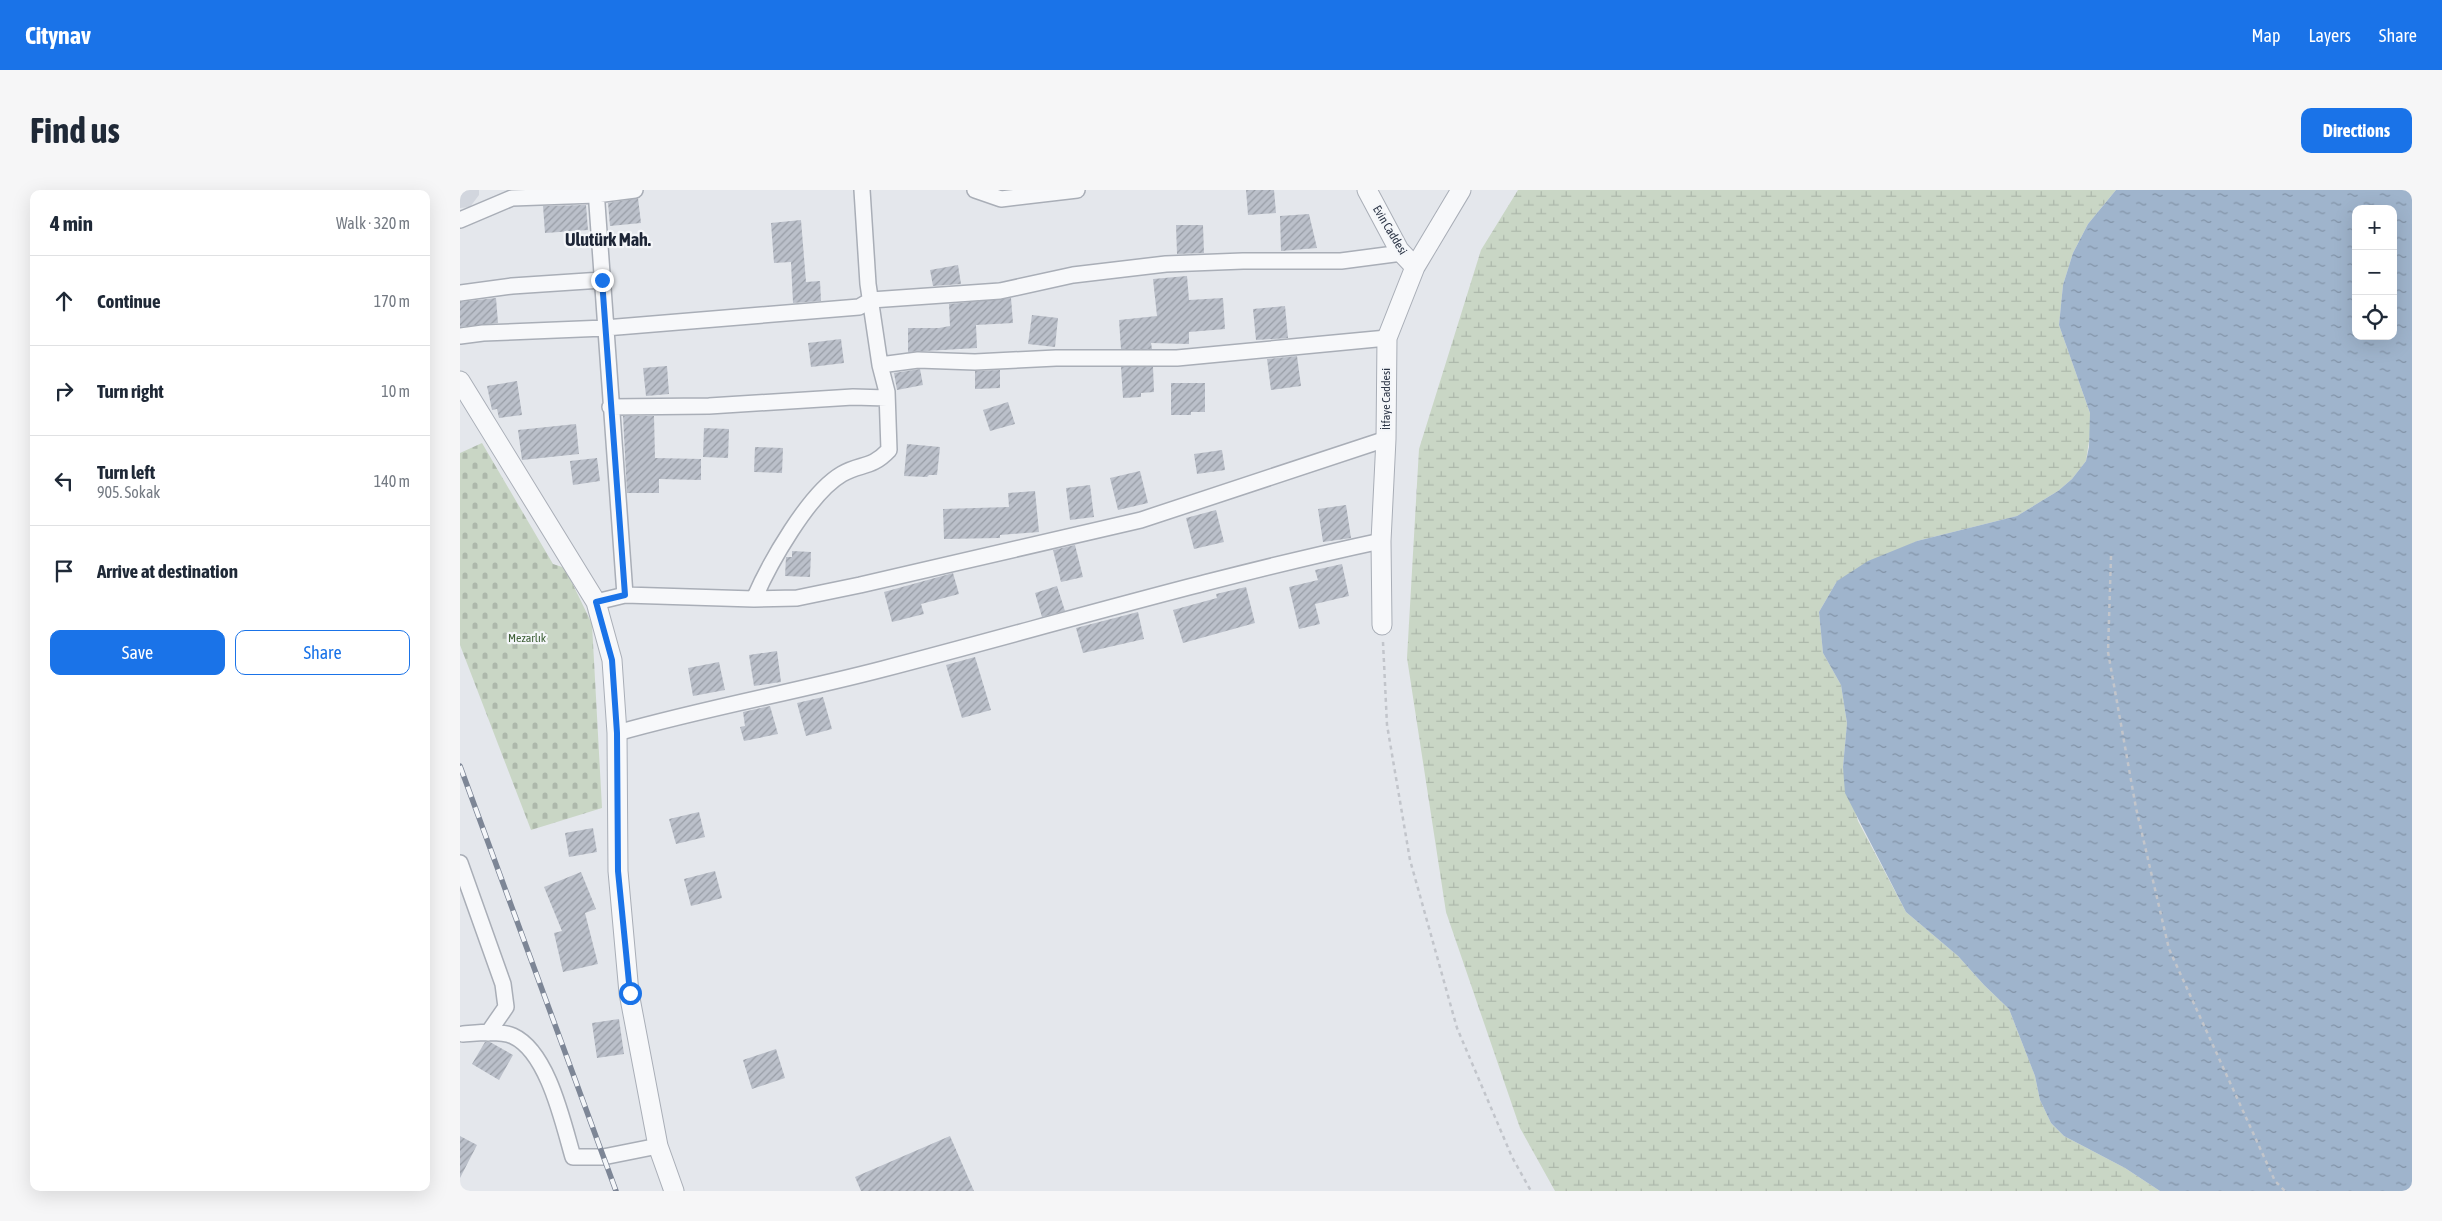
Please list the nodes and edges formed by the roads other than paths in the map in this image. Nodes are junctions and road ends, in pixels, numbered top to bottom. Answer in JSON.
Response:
{"nodes":[{"id":1,"x":635,"y":190,"type":"edge"},
{"id":2,"x":862,"y":190,"type":"edge"},
{"id":3,"x":975,"y":190,"type":"edge"},
{"id":4,"x":1077,"y":190,"type":"edge"},
{"id":5,"x":1367,"y":190,"type":"edge"},
{"id":6,"x":1461,"y":190,"type":"edge"},
{"id":7,"x":596,"y":192,"type":"edge"},
{"id":8,"x":460,"y":220,"type":"edge"},
{"id":9,"x":1402,"y":253,"type":"junction"},
{"id":10,"x":1415,"y":267,"type":"junction"},
{"id":11,"x":602,"y":280,"type":"junction"},
{"id":12,"x":460,"y":292,"type":"edge"},
{"id":13,"x":871,"y":300,"type":"junction"},
{"id":14,"x":605,"y":328,"type":"junction"},
{"id":15,"x":460,"y":336,"type":"edge"},
{"id":16,"x":1387,"y":338,"type":"junction"},
{"id":17,"x":880,"y":365,"type":"junction"},
{"id":18,"x":460,"y":381,"type":"edge"},
{"id":19,"x":887,"y":398,"type":"junction"},
{"id":20,"x":610,"y":407,"type":"junction"},
{"id":21,"x":1386,"y":439,"type":"junction"},
{"id":22,"x":1380,"y":541,"type":"junction"},
{"id":23,"x":625,"y":595,"type":"junction"},
{"id":24,"x":754,"y":599,"type":"junction"},
{"id":25,"x":596,"y":602,"type":"junction"},
{"id":26,"x":1382,"y":625,"type":"road end"},
{"id":27,"x":617,"y":733,"type":"junction"},
{"id":28,"x":460,"y":863,"type":"edge"},
{"id":29,"x":488,"y":1033,"type":"junction"},
{"id":30,"x":461,"y":1036,"type":"edge"},
{"id":31,"x":658,"y":1146,"type":"junction"},
{"id":32,"x":674,"y":1191,"type":"edge"}],
"edges":[{"from":1,"to":7,"type":"street"},
{"from":2,"to":13,"type":"street"},
{"from":3,"to":4,"type":"street"},
{"from":5,"to":9,"type":"street","name":"Evin Caddesi"},
{"from":6,"to":10,"type":"street","name":"İtfaye Caddesi"},
{"from":7,"to":8,"type":"street"},
{"from":7,"to":11,"type":"street"},
{"from":9,"to":10,"type":"street","name":"Evin Caddesi"},
{"from":9,"to":13,"type":"street"},
{"from":10,"to":16,"type":"street","name":"İtfaye Caddesi"},
{"from":11,"to":12,"type":"street"},
{"from":11,"to":14,"type":"street"},
{"from":13,"to":14,"type":"street"},
{"from":13,"to":17,"type":"street"},
{"from":14,"to":15,"type":"street"},
{"from":14,"to":20,"type":"street"},
{"from":16,"to":17,"type":"street"},
{"from":16,"to":21,"type":"street","name":"İtfaye Caddesi"},
{"from":17,"to":19,"type":"street"},
{"from":18,"to":25,"type":"street"},
{"from":19,"to":20,"type":"street"},
{"from":19,"to":24,"type":"street"},
{"from":20,"to":23,"type":"street"},
{"from":21,"to":22,"type":"street","name":"İtfaye Caddesi"},
{"from":21,"to":24,"type":"street"},
{"from":22,"to":26,"type":"street","name":"İtfaye Caddesi"},
{"from":22,"to":27,"type":"street"},
{"from":23,"to":24,"type":"street"},
{"from":23,"to":25,"type":"street"},
{"from":25,"to":27,"type":"street"},
{"from":27,"to":31,"type":"street"},
{"from":28,"to":29,"type":"street"},
{"from":29,"to":30,"type":"street"},
{"from":29,"to":31,"type":"street"},
{"from":31,"to":32,"type":"street"}]}
